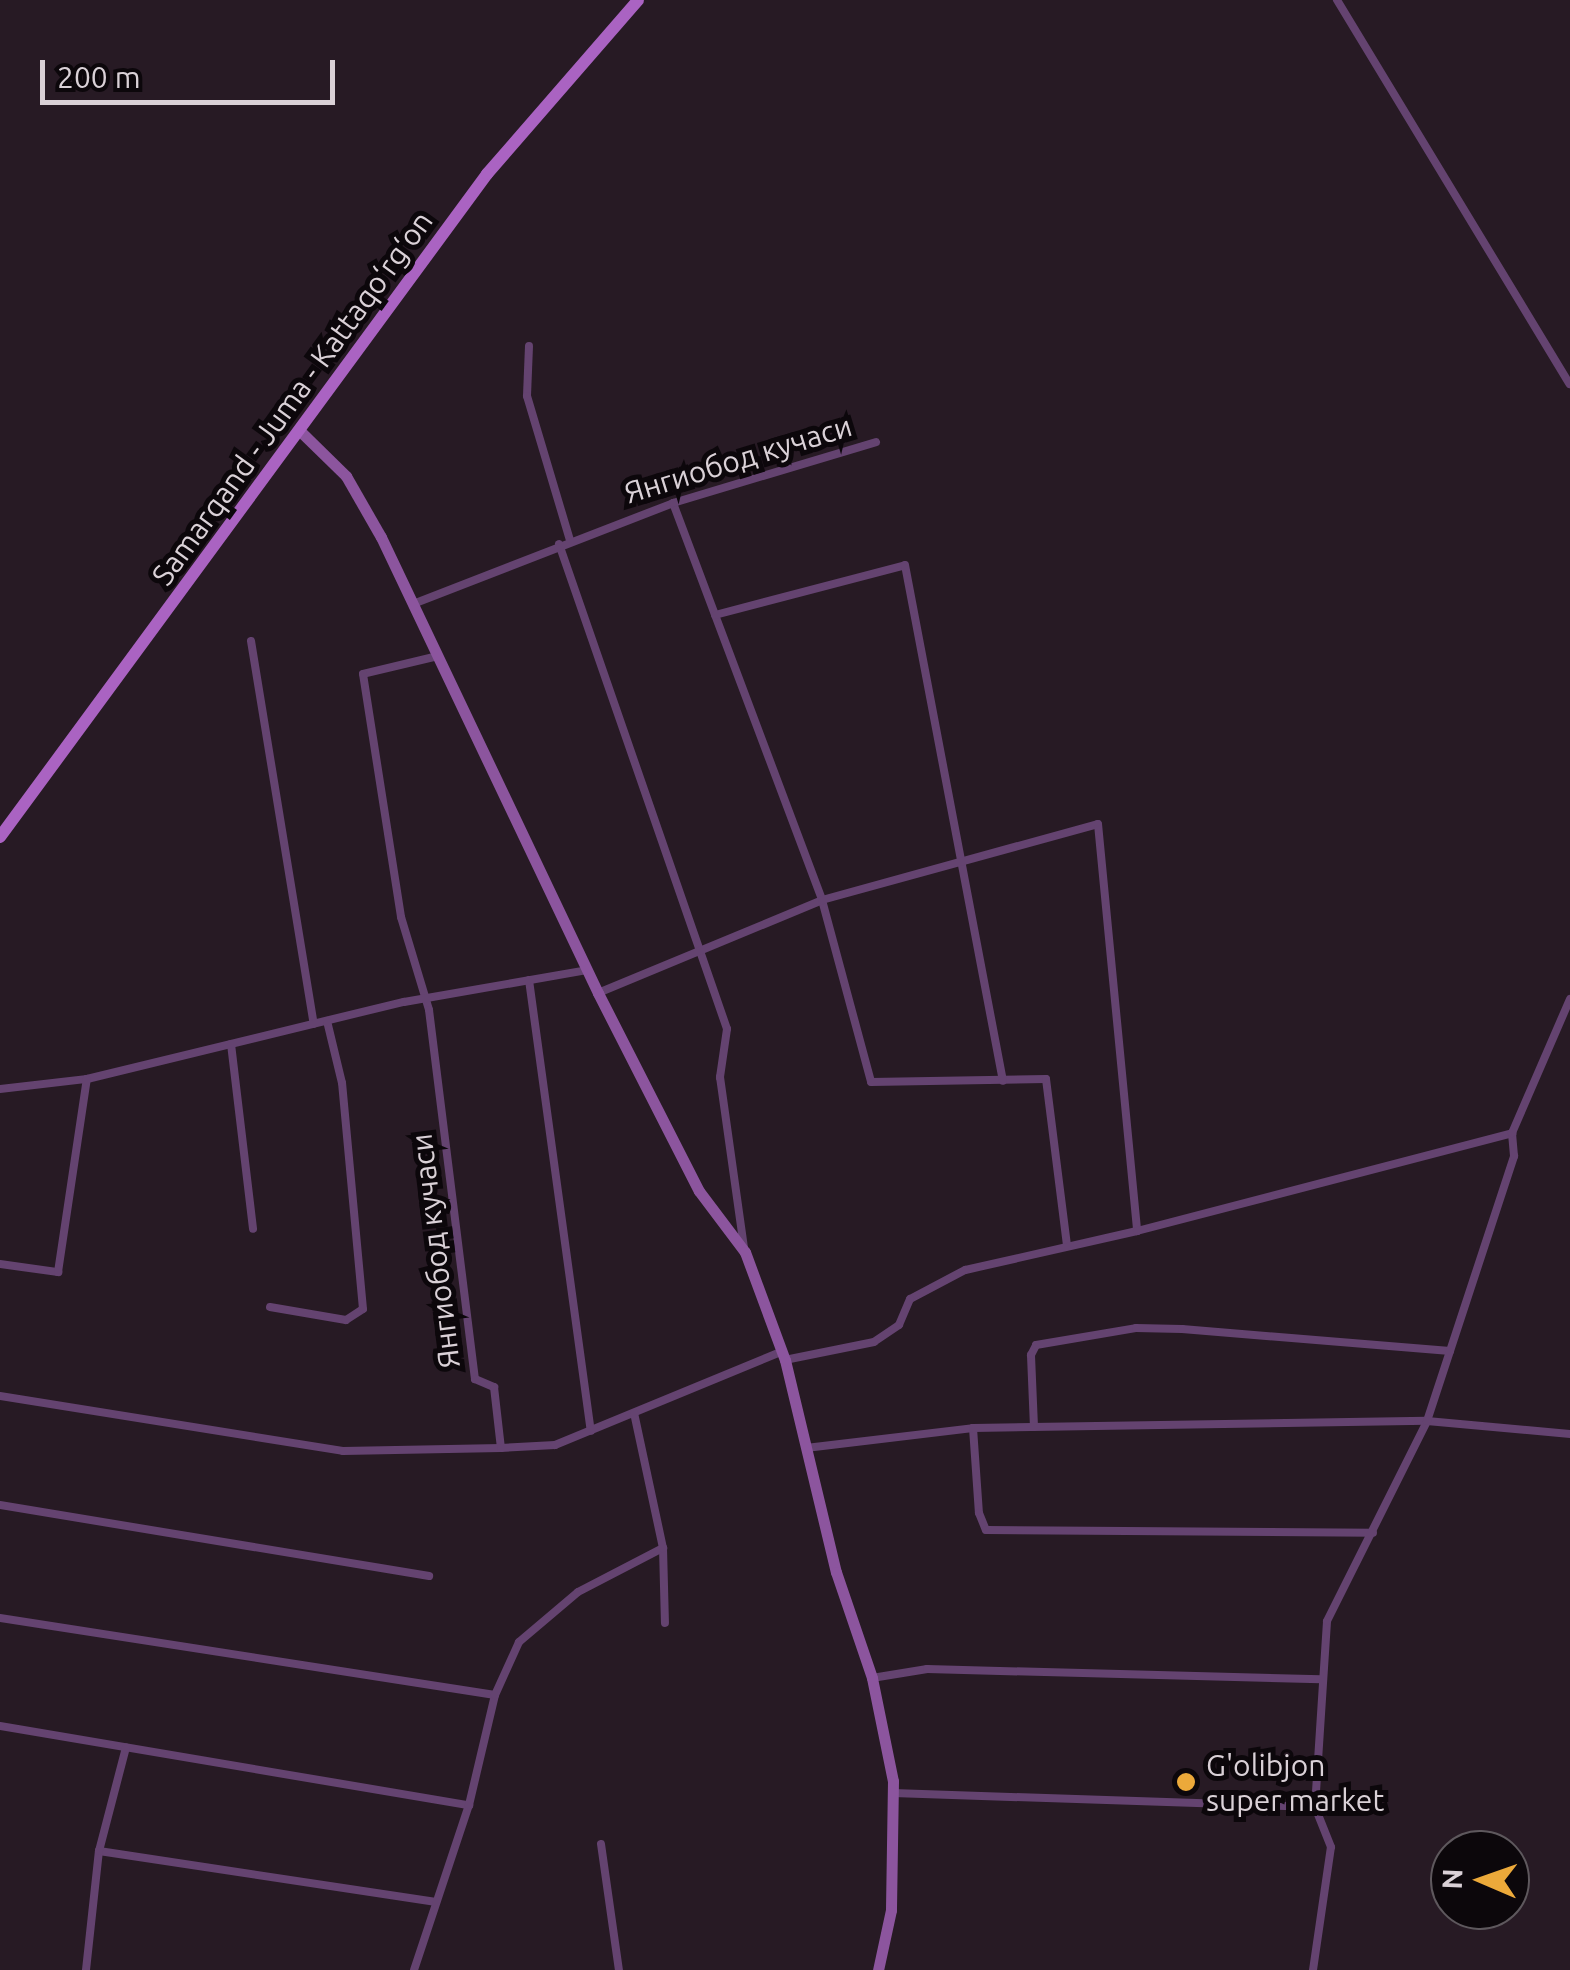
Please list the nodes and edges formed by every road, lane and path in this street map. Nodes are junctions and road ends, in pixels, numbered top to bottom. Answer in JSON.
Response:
{"nodes":[{"id":1,"x":638,"y":0,"type":"edge"},
{"id":2,"x":1337,"y":0,"type":"edge"},
{"id":3,"x":528,"y":346,"type":"dead end"},
{"id":4,"x":1570,"y":384,"type":"edge"},
{"id":5,"x":300,"y":430,"type":"junction"},
{"id":6,"x":876,"y":442,"type":"dead end"},
{"id":7,"x":673,"y":502,"type":"junction"},
{"id":8,"x":570,"y":540,"type":"junction"},
{"id":9,"x":559,"y":544,"type":"junction"},
{"id":10,"x":413,"y":604,"type":"junction"},
{"id":11,"x":715,"y":615,"type":"junction"},
{"id":12,"x":251,"y":641,"type":"dead end"},
{"id":13,"x":438,"y":656,"type":"junction"},
{"id":14,"x":0,"y":838,"type":"edge"},
{"id":15,"x":963,"y":856,"type":"junction"},
{"id":16,"x":822,"y":900,"type":"junction"},
{"id":17,"x":702,"y":944,"type":"junction"},
{"id":18,"x":588,"y":970,"type":"junction"},
{"id":19,"x":529,"y":980,"type":"junction"},
{"id":20,"x":598,"y":992,"type":"junction"},
{"id":21,"x":423,"y":998,"type":"junction"},
{"id":22,"x":1570,"y":999,"type":"edge"},
{"id":23,"x":327,"y":1021,"type":"junction"},
{"id":24,"x":314,"y":1024,"type":"junction"},
{"id":25,"x":231,"y":1044,"type":"junction"},
{"id":26,"x":87,"y":1079,"type":"junction"},
{"id":27,"x":1003,"y":1081,"type":"junction"},
{"id":28,"x":0,"y":1089,"type":"edge"},
{"id":29,"x":1512,"y":1133,"type":"junction"},
{"id":30,"x":253,"y":1229,"type":"dead end"},
{"id":31,"x":1137,"y":1231,"type":"junction"},
{"id":32,"x":1067,"y":1246,"type":"junction"},
{"id":33,"x":745,"y":1252,"type":"junction"},
{"id":34,"x":0,"y":1264,"type":"edge"},
{"id":35,"x":270,"y":1307,"type":"dead end"},
{"id":36,"x":1450,"y":1351,"type":"junction"},
{"id":37,"x":783,"y":1356,"type":"junction"},
{"id":38,"x":0,"y":1396,"type":"edge"},
{"id":39,"x":634,"y":1412,"type":"junction"},
{"id":40,"x":1426,"y":1422,"type":"junction"},
{"id":41,"x":1034,"y":1427,"type":"junction"},
{"id":42,"x":973,"y":1428,"type":"junction"},
{"id":43,"x":590,"y":1430,"type":"junction"},
{"id":44,"x":1570,"y":1434,"type":"edge"},
{"id":45,"x":501,"y":1448,"type":"junction"},
{"id":46,"x":806,"y":1448,"type":"junction"},
{"id":47,"x":0,"y":1506,"type":"edge"},
{"id":48,"x":1373,"y":1533,"type":"junction"},
{"id":49,"x":663,"y":1548,"type":"junction"},
{"id":50,"x":429,"y":1576,"type":"dead end"},
{"id":51,"x":0,"y":1618,"type":"edge"},
{"id":52,"x":665,"y":1623,"type":"dead end"},
{"id":53,"x":872,"y":1678,"type":"junction"},
{"id":54,"x":1321,"y":1679,"type":"junction"},
{"id":55,"x":495,"y":1696,"type":"junction"},
{"id":56,"x":0,"y":1726,"type":"edge"},
{"id":57,"x":126,"y":1747,"type":"junction"},
{"id":58,"x":893,"y":1793,"type":"junction"},
{"id":59,"x":469,"y":1806,"type":"junction"},
{"id":60,"x":1315,"y":1808,"type":"junction"},
{"id":61,"x":601,"y":1844,"type":"dead end"},
{"id":62,"x":99,"y":1851,"type":"junction"},
{"id":63,"x":436,"y":1902,"type":"junction"},
{"id":64,"x":86,"y":1970,"type":"edge"},
{"id":65,"x":414,"y":1970,"type":"edge"},
{"id":66,"x":619,"y":1970,"type":"edge"},
{"id":67,"x":878,"y":1970,"type":"edge"},
{"id":68,"x":1313,"y":1970,"type":"edge"}],
"edges":[{"from":1,"to":5,"type":"main road","name":"Samarqand - Juma - Kattaqo‘rg‘on"},
{"from":2,"to":4,"type":"street"},
{"from":3,"to":8,"type":"street"},
{"from":5,"to":10,"type":"street"},
{"from":5,"to":14,"type":"main road","name":"Samarqand - Juma - Kattaqo‘rg‘on"},
{"from":6,"to":7,"type":"street","name":"Янгиобод кучаси"},
{"from":7,"to":8,"type":"street","name":"Янгиобод кучаси"},
{"from":7,"to":11,"type":"street"},
{"from":8,"to":9,"type":"street","name":"Янгиобод кучаси"},
{"from":9,"to":10,"type":"street","name":"Янгиобод кучаси"},
{"from":9,"to":17,"type":"street"},
{"from":10,"to":13,"type":"street"},
{"from":11,"to":15,"type":"street"},
{"from":11,"to":16,"type":"street"},
{"from":12,"to":24,"type":"street"},
{"from":13,"to":18,"type":"street"},
{"from":13,"to":21,"type":"street","name":"Янгиобод кучаси"},
{"from":15,"to":16,"type":"street"},
{"from":15,"to":27,"type":"street"},
{"from":15,"to":31,"type":"street"},
{"from":16,"to":17,"type":"street"},
{"from":16,"to":27,"type":"street"},
{"from":17,"to":20,"type":"street"},
{"from":17,"to":33,"type":"street"},
{"from":18,"to":19,"type":"street"},
{"from":18,"to":20,"type":"street"},
{"from":19,"to":21,"type":"street"},
{"from":19,"to":43,"type":"street"},
{"from":20,"to":33,"type":"street"},
{"from":21,"to":23,"type":"street"},
{"from":21,"to":45,"type":"street","name":"Янгиобод кучаси"},
{"from":22,"to":29,"type":"street"},
{"from":23,"to":24,"type":"street"},
{"from":23,"to":35,"type":"street"},
{"from":24,"to":25,"type":"street"},
{"from":25,"to":26,"type":"street"},
{"from":25,"to":30,"type":"street"},
{"from":26,"to":28,"type":"street"},
{"from":26,"to":34,"type":"street"},
{"from":27,"to":32,"type":"street"},
{"from":29,"to":31,"type":"street"},
{"from":29,"to":36,"type":"street"},
{"from":31,"to":32,"type":"street"},
{"from":32,"to":37,"type":"street"},
{"from":33,"to":37,"type":"street"},
{"from":36,"to":40,"type":"street"},
{"from":36,"to":41,"type":"street"},
{"from":37,"to":39,"type":"street"},
{"from":37,"to":46,"type":"street"},
{"from":38,"to":45,"type":"street"},
{"from":39,"to":43,"type":"street"},
{"from":39,"to":49,"type":"street"},
{"from":40,"to":41,"type":"street"},
{"from":40,"to":44,"type":"street"},
{"from":40,"to":48,"type":"street"},
{"from":41,"to":42,"type":"street"},
{"from":42,"to":46,"type":"street"},
{"from":42,"to":48,"type":"street"},
{"from":43,"to":45,"type":"street"},
{"from":46,"to":53,"type":"street"},
{"from":47,"to":50,"type":"street"},
{"from":48,"to":54,"type":"street"},
{"from":49,"to":52,"type":"street"},
{"from":49,"to":55,"type":"street"},
{"from":51,"to":55,"type":"street"},
{"from":53,"to":54,"type":"street"},
{"from":53,"to":58,"type":"street"},
{"from":54,"to":60,"type":"street"},
{"from":55,"to":59,"type":"street"},
{"from":56,"to":57,"type":"street"},
{"from":57,"to":59,"type":"street"},
{"from":57,"to":62,"type":"street"},
{"from":58,"to":60,"type":"street"},
{"from":58,"to":67,"type":"street"},
{"from":59,"to":63,"type":"street"},
{"from":60,"to":68,"type":"street"},
{"from":61,"to":66,"type":"street"},
{"from":62,"to":63,"type":"street"},
{"from":62,"to":64,"type":"street"},
{"from":63,"to":65,"type":"street"}]}
